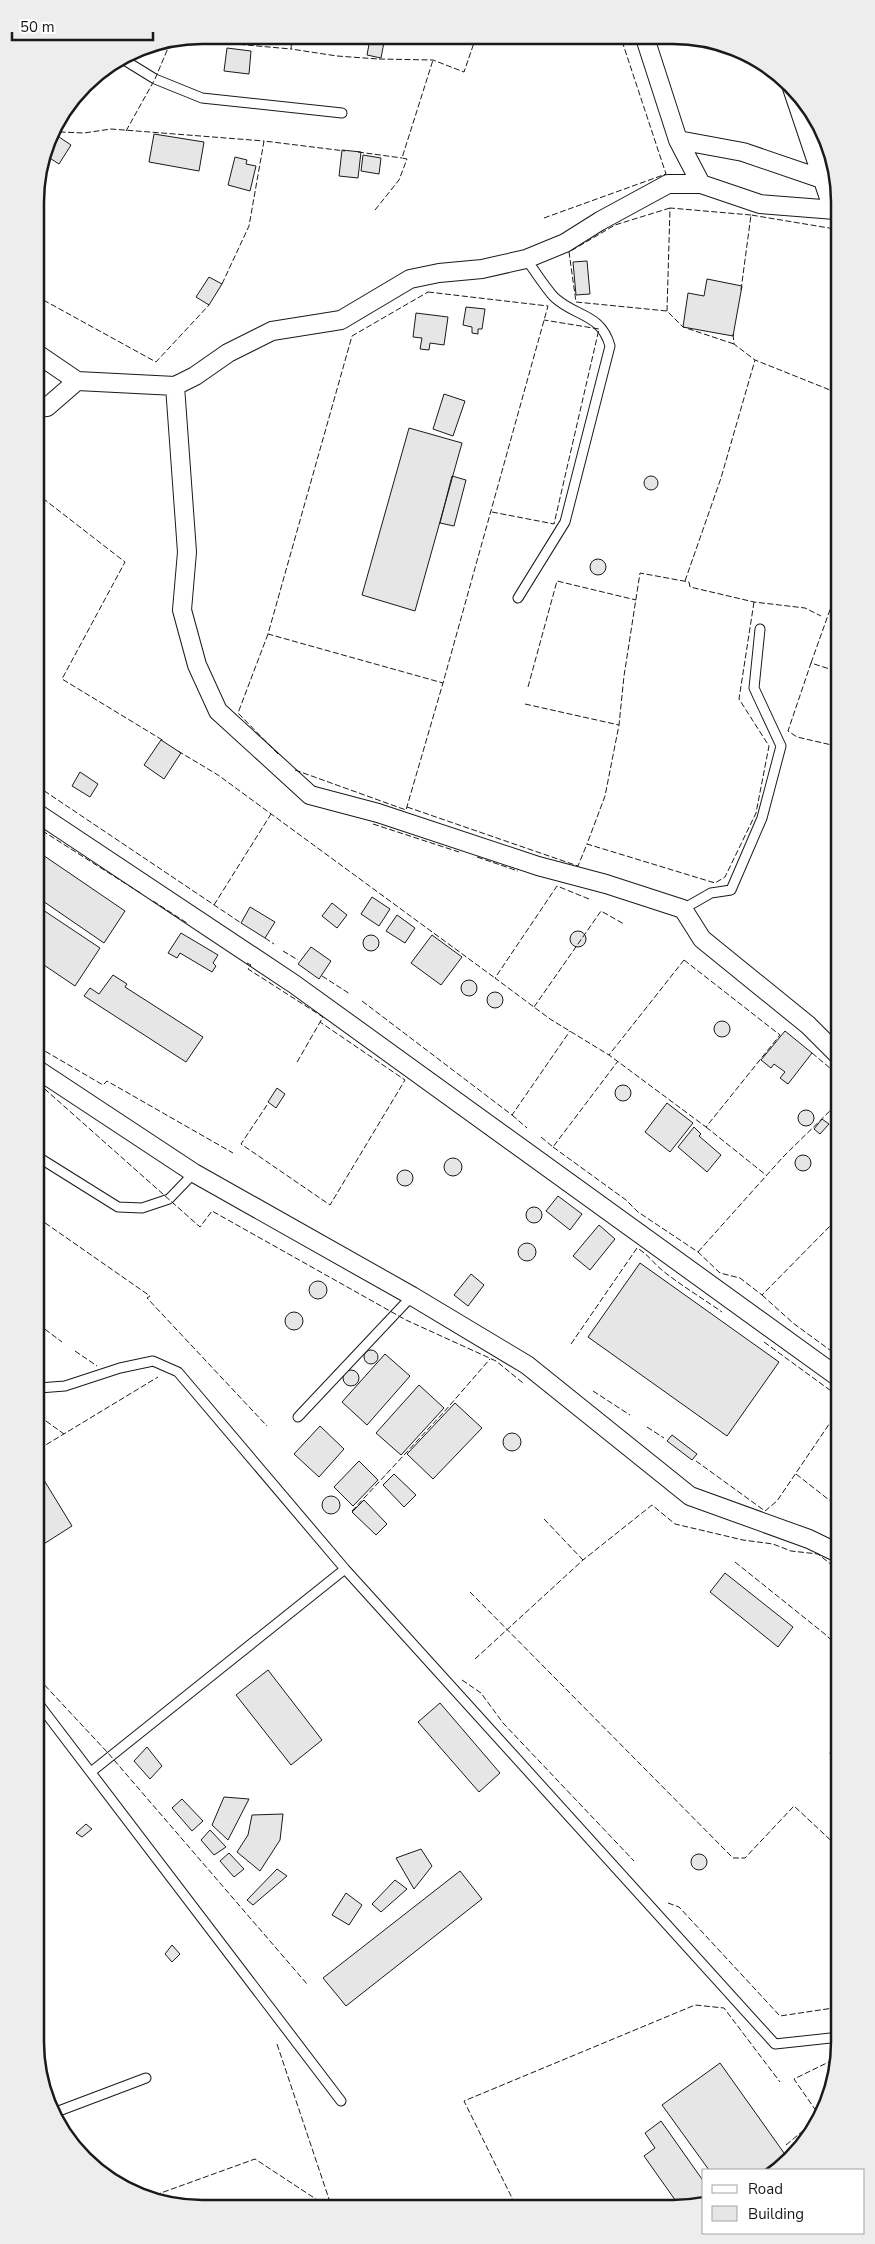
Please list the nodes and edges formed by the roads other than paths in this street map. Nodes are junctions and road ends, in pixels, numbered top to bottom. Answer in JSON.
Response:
{"nodes":[{"id":1,"x":647,"y":44,"type":"edge"},
{"id":2,"x":128,"y":62,"type":"edge"},
{"id":3,"x":797,"y":103,"type":"edge"},
{"id":4,"x":342,"y":113,"type":"dead end"},
{"id":5,"x":678,"y":140,"type":"junction"},
{"id":6,"x":822,"y":179,"type":"junction"},
{"id":7,"x":701,"y":184,"type":"junction"},
{"id":8,"x":831,"y":202,"type":"edge"},
{"id":9,"x":831,"y":210,"type":"edge"},
{"id":10,"x":526,"y":259,"type":"junction"},
{"id":11,"x":44,"y":358,"type":"edge"},
{"id":12,"x":77,"y":381,"type":"junction"},
{"id":13,"x":175,"y":386,"type":"junction"},
{"id":14,"x":44,"y":408,"type":"edge"},
{"id":15,"x":518,"y":598,"type":"dead end"},
{"id":16,"x":760,"y":629,"type":"dead end"},
{"id":17,"x":44,"y":818,"type":"edge"},
{"id":18,"x":683,"y":909,"type":"junction"},
{"id":19,"x":831,"y":1048,"type":"edge"},
{"id":20,"x":44,"y":1074,"type":"edge"},
{"id":21,"x":44,"y":1161,"type":"edge"},
{"id":22,"x":194,"y":1173,"type":"junction"},
{"id":23,"x":412,"y":1296,"type":"junction"},
{"id":24,"x":831,"y":1372,"type":"edge"},
{"id":25,"x":44,"y":1388,"type":"edge"},
{"id":26,"x":298,"y":1417,"type":"dead end"},
{"id":27,"x":831,"y":1550,"type":"edge"},
{"id":28,"x":345,"y":1569,"type":"junction"},
{"id":29,"x":44,"y":1711,"type":"edge"},
{"id":30,"x":90,"y":1772,"type":"junction"},
{"id":31,"x":831,"y":2038,"type":"edge"},
{"id":32,"x":146,"y":2078,"type":"dead end"},
{"id":33,"x":341,"y":2101,"type":"dead end"},
{"id":34,"x":60,"y":2111,"type":"edge"}],
"edges":[{"from":1,"to":5,"type":"street"},
{"from":2,"to":4,"type":"lane"},
{"from":3,"to":6,"type":"street"},
{"from":5,"to":6,"type":"street"},
{"from":5,"to":7,"type":"street"},
{"from":6,"to":8,"type":"street"},
{"from":7,"to":9,"type":"street"},
{"from":7,"to":10,"type":"street"},
{"from":10,"to":13,"type":"street"},
{"from":10,"to":15,"type":"lane"},
{"from":11,"to":12,"type":"street"},
{"from":12,"to":13,"type":"street"},
{"from":12,"to":14,"type":"street"},
{"from":13,"to":18,"type":"street"},
{"from":16,"to":18,"type":"lane"},
{"from":17,"to":24,"type":"street"},
{"from":18,"to":19,"type":"street"},
{"from":20,"to":22,"type":"street"},
{"from":21,"to":22,"type":"lane"},
{"from":22,"to":23,"type":"street"},
{"from":23,"to":26,"type":"lane"},
{"from":23,"to":27,"type":"street"},
{"from":25,"to":28,"type":"lane"},
{"from":28,"to":30,"type":"lane"},
{"from":28,"to":31,"type":"lane"},
{"from":29,"to":30,"type":"lane"},
{"from":30,"to":33,"type":"lane"},
{"from":32,"to":34,"type":"lane"}]}
